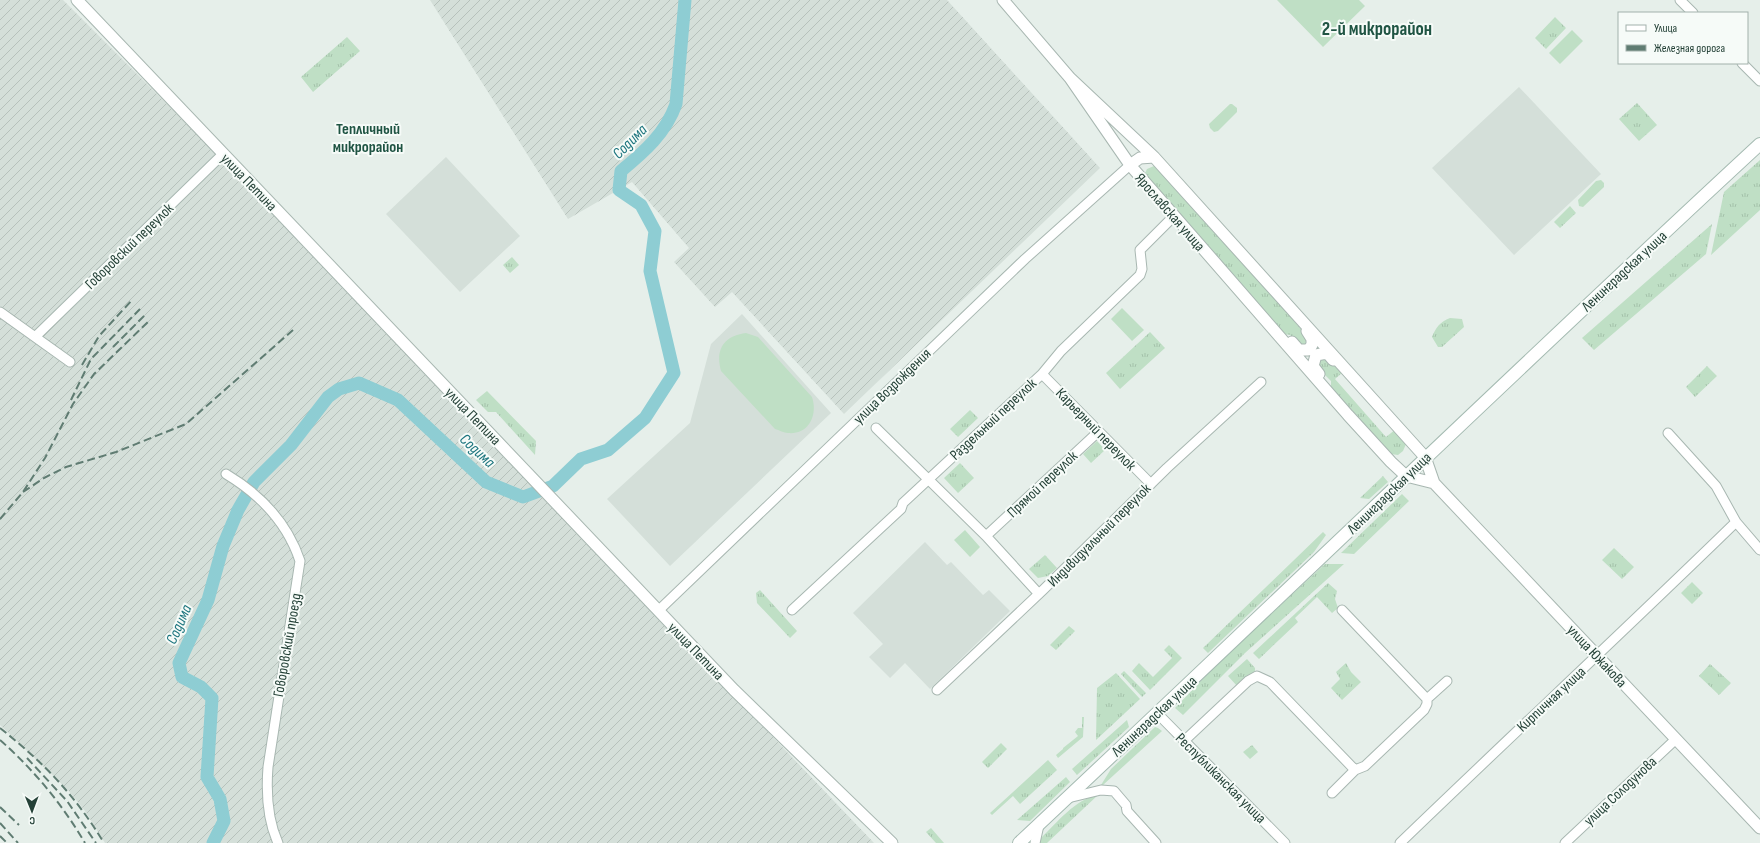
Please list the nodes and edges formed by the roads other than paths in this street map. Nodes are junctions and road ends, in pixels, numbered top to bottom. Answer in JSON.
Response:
{"nodes":[{"id":1,"x":77,"y":0,"type":"edge"},
{"id":2,"x":1003,"y":0,"type":"edge"},
{"id":3,"x":1680,"y":0,"type":"edge"},
{"id":4,"x":1692,"y":12,"type":"edge"},
{"id":5,"x":1743,"y":64,"type":"edge"},
{"id":6,"x":1070,"y":78,"type":"junction"},
{"id":7,"x":1760,"y":81,"type":"edge"},
{"id":8,"x":1760,"y":144,"type":"edge"},
{"id":9,"x":223,"y":154,"type":"junction"},
{"id":10,"x":1154,"y":157,"type":"junction"},
{"id":11,"x":1130,"y":165,"type":"junction"},
{"id":12,"x":1173,"y":217,"type":"junction"},
{"id":13,"x":0,"y":312,"type":"edge"},
{"id":14,"x":1298,"y":317,"type":"junction"},
{"id":15,"x":35,"y":337,"type":"junction"},
{"id":16,"x":1281,"y":338,"type":"junction"},
{"id":17,"x":70,"y":362,"type":"dead end"},
{"id":18,"x":1340,"y":362,"type":"junction"},
{"id":19,"x":1042,"y":374,"type":"junction"},
{"id":20,"x":1261,"y":382,"type":"dead end"},
{"id":21,"x":1324,"y":387,"type":"junction"},
{"id":22,"x":876,"y":428,"type":"dead end"},
{"id":23,"x":1098,"y":432,"type":"junction"},
{"id":24,"x":1668,"y":434,"type":"dead end"},
{"id":25,"x":1425,"y":458,"type":"junction"},
{"id":26,"x":226,"y":474,"type":"dead end"},
{"id":27,"x":1406,"y":476,"type":"junction"},
{"id":28,"x":929,"y":479,"type":"junction"},
{"id":29,"x":1434,"y":483,"type":"junction"},
{"id":30,"x":1151,"y":484,"type":"junction"},
{"id":31,"x":1736,"y":522,"type":"junction"},
{"id":32,"x":986,"y":536,"type":"junction"},
{"id":33,"x":1760,"y":550,"type":"edge"},
{"id":34,"x":1040,"y":594,"type":"junction"},
{"id":35,"x":792,"y":610,"type":"dead end"},
{"id":36,"x":1342,"y":610,"type":"dead end"},
{"id":37,"x":658,"y":611,"type":"junction"},
{"id":38,"x":1597,"y":656,"type":"junction"},
{"id":39,"x":1447,"y":681,"type":"dead end"},
{"id":40,"x":937,"y":690,"type":"dead end"},
{"id":41,"x":1427,"y":699,"type":"junction"},
{"id":42,"x":1157,"y":713,"type":"junction"},
{"id":43,"x":1676,"y":739,"type":"junction"},
{"id":44,"x":1184,"y":741,"type":"junction"},
{"id":45,"x":1355,"y":770,"type":"junction"},
{"id":46,"x":1332,"y":793,"type":"dead end"},
{"id":47,"x":1065,"y":799,"type":"junction"},
{"id":48,"x":1040,"y":823,"type":"junction"},
{"id":49,"x":1760,"y":828,"type":"edge"},
{"id":50,"x":278,"y":843,"type":"edge"},
{"id":51,"x":892,"y":843,"type":"edge"},
{"id":52,"x":1019,"y":843,"type":"edge"},
{"id":53,"x":1036,"y":843,"type":"edge"},
{"id":54,"x":1156,"y":843,"type":"edge"},
{"id":55,"x":1285,"y":843,"type":"edge"},
{"id":56,"x":1400,"y":843,"type":"edge"},
{"id":57,"x":1565,"y":843,"type":"edge"}],
"edges":[{"from":1,"to":9,"type":"street","name":"улица Петина"},
{"from":2,"to":6,"type":"street","name":"Ярославская улица"},
{"from":3,"to":4,"type":"street"},
{"from":5,"to":7,"type":"street"},
{"from":6,"to":10,"type":"street","name":"Ярославская улица"},
{"from":6,"to":11,"type":"street","name":"Ярославская улица"},
{"from":8,"to":25,"type":"main road","name":"Ленинградская улица"},
{"from":9,"to":15,"type":"street","name":"Говоровский переулок"},
{"from":9,"to":37,"type":"street","name":"улица Петина"},
{"from":10,"to":11,"type":"street"},
{"from":10,"to":14,"type":"street","name":"Ярославская улица"},
{"from":11,"to":12,"type":"street","name":"Ярославская улица"},
{"from":11,"to":37,"type":"street","name":"улица Возрождения"},
{"from":12,"to":16,"type":"street","name":"Ярославская улица"},
{"from":12,"to":19,"type":"street","name":"Раздельный переулок"},
{"from":13,"to":15,"type":"street"},
{"from":14,"to":16,"type":"street","name":"Ярославская улица"},
{"from":14,"to":18,"type":"street","name":"Ярославская улица"},
{"from":15,"to":17,"type":"street"},
{"from":16,"to":21,"type":"street","name":"Ярославская улица"},
{"from":18,"to":21,"type":"street","name":"Ярославская улица"},
{"from":18,"to":25,"type":"street","name":"Ярославская улица"},
{"from":19,"to":23,"type":"street","name":"Карьерный переулок"},
{"from":19,"to":28,"type":"street","name":"Раздельный переулок"},
{"from":20,"to":30,"type":"street","name":"Индивидуальный переулок"},
{"from":21,"to":27,"type":"street","name":"Ярославская улица"},
{"from":22,"to":28,"type":"street"},
{"from":23,"to":30,"type":"street","name":"Карьерный переулок"},
{"from":23,"to":32,"type":"street","name":"Прямой переулок"},
{"from":24,"to":31,"type":"street"},
{"from":25,"to":27,"type":"main road","name":"Ленинградская улица"},
{"from":25,"to":29,"type":"street","name":"улица Южакова"},
{"from":26,"to":50,"type":"street","name":"Говоровский проезд"},
{"from":27,"to":29,"type":"street"},
{"from":27,"to":42,"type":"main road","name":"Ленинградская улица"},
{"from":28,"to":32,"type":"street"},
{"from":28,"to":35,"type":"street","name":"Раздельный переулок"},
{"from":29,"to":38,"type":"street","name":"улица Южакова"},
{"from":30,"to":34,"type":"street","name":"Индивидуальный переулок"},
{"from":31,"to":33,"type":"street"},
{"from":31,"to":38,"type":"street","name":"Кирпичная улица"},
{"from":32,"to":34,"type":"street"},
{"from":34,"to":40,"type":"street","name":"Индивидуальный переулок"},
{"from":36,"to":41,"type":"street"},
{"from":37,"to":51,"type":"street","name":"улица Петина"},
{"from":38,"to":43,"type":"street","name":"улица Южакова"},
{"from":38,"to":56,"type":"street","name":"Кирпичная улица"},
{"from":39,"to":41,"type":"street"},
{"from":41,"to":45,"type":"street"},
{"from":42,"to":44,"type":"street","name":"Республиканская улица"},
{"from":42,"to":47,"type":"main road","name":"Ленинградская улица"},
{"from":43,"to":49,"type":"street","name":"улица Южакова"},
{"from":43,"to":57,"type":"street","name":"улица Солодунова"},
{"from":44,"to":45,"type":"street"},
{"from":44,"to":55,"type":"street","name":"Республиканская улица"},
{"from":45,"to":46,"type":"street"},
{"from":47,"to":48,"type":"main road","name":"Ленинградская улица"},
{"from":47,"to":54,"type":"street"},
{"from":48,"to":52,"type":"main road","name":"Ленинградская улица"},
{"from":48,"to":53,"type":"street"}]}
